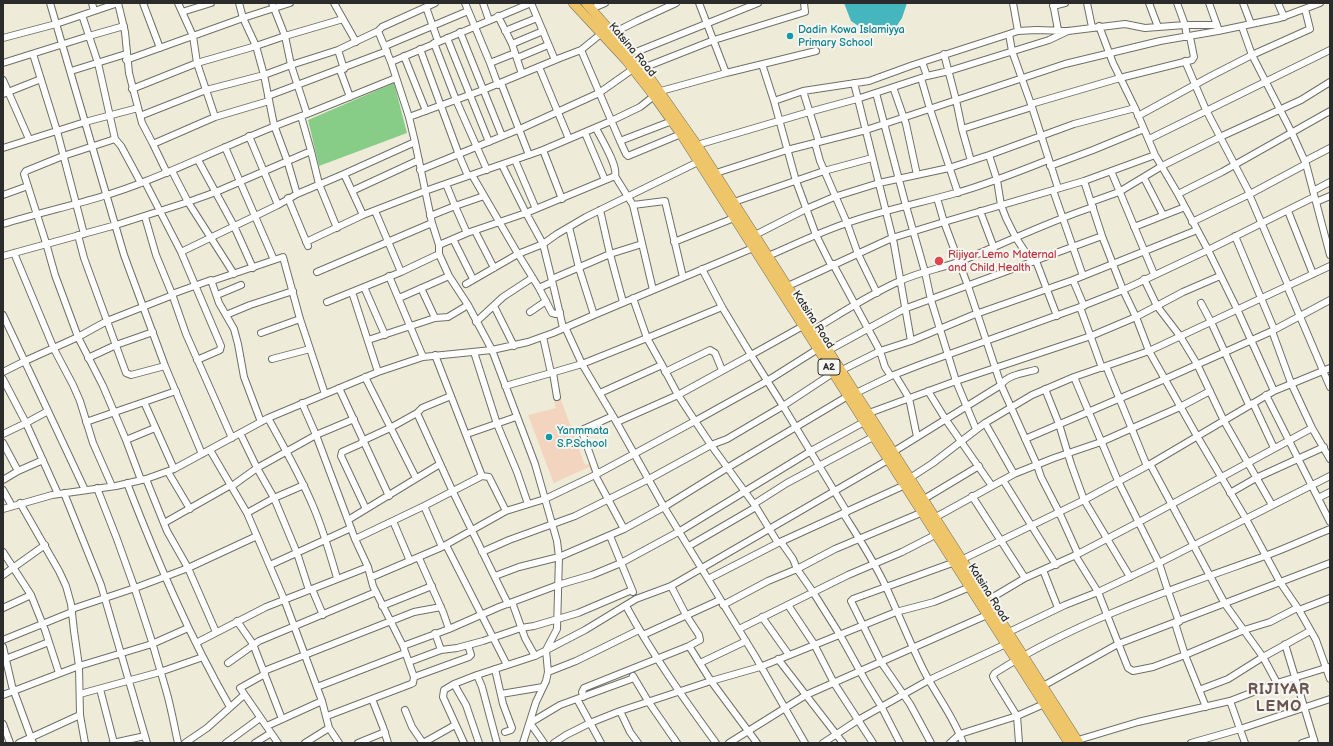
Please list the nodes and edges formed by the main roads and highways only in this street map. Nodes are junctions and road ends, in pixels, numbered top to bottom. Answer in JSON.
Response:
{"nodes":[{"id":1,"x":573,"y":3,"type":"edge"},
{"id":2,"x":589,"y":6,"type":"edge"},
{"id":3,"x":657,"y":94,"type":"junction"},
{"id":4,"x":824,"y":348,"type":"junction"},
{"id":5,"x":852,"y":395,"type":"junction"},
{"id":6,"x":891,"y":456,"type":"junction"},
{"id":7,"x":907,"y":481,"type":"junction"},
{"id":8,"x":959,"y":561,"type":"junction"},
{"id":9,"x":1020,"y":657,"type":"junction"},
{"id":10,"x":1076,"y":742,"type":"edge"}],
"edges":[{"from":1,"to":3,"type":"highway","name":"Katsina Road","number":"A2"},
{"from":2,"to":3,"type":"highway","name":"Katsina Road","number":"A2"},
{"from":3,"to":4,"type":"highway","name":"Katsina Road","number":"A2"},
{"from":3,"to":4,"type":"highway","name":"Katsina Road","number":"A2"},
{"from":4,"to":5,"type":"highway","name":"Katsina Road","number":"A2"},
{"from":5,"to":6,"type":"highway","name":"Katsina Road","number":"A2"},
{"from":5,"to":6,"type":"highway","name":"Katsina Road","number":"A2"},
{"from":6,"to":7,"type":"highway","name":"Katsina Road","number":"A2"},
{"from":7,"to":8,"type":"highway","name":"Katsina Road","number":"A2"},
{"from":7,"to":8,"type":"highway","name":"Katsina Road","number":"A2"},
{"from":8,"to":9,"type":"highway","name":"Katsina Road","number":"A2"},
{"from":8,"to":9,"type":"highway","name":"Katsina Road","number":"A2"},
{"from":9,"to":10,"type":"highway","name":"Katsina Road","number":"A2"},
{"from":9,"to":10,"type":"highway","name":"Katsina Road","number":"A2"}]}
